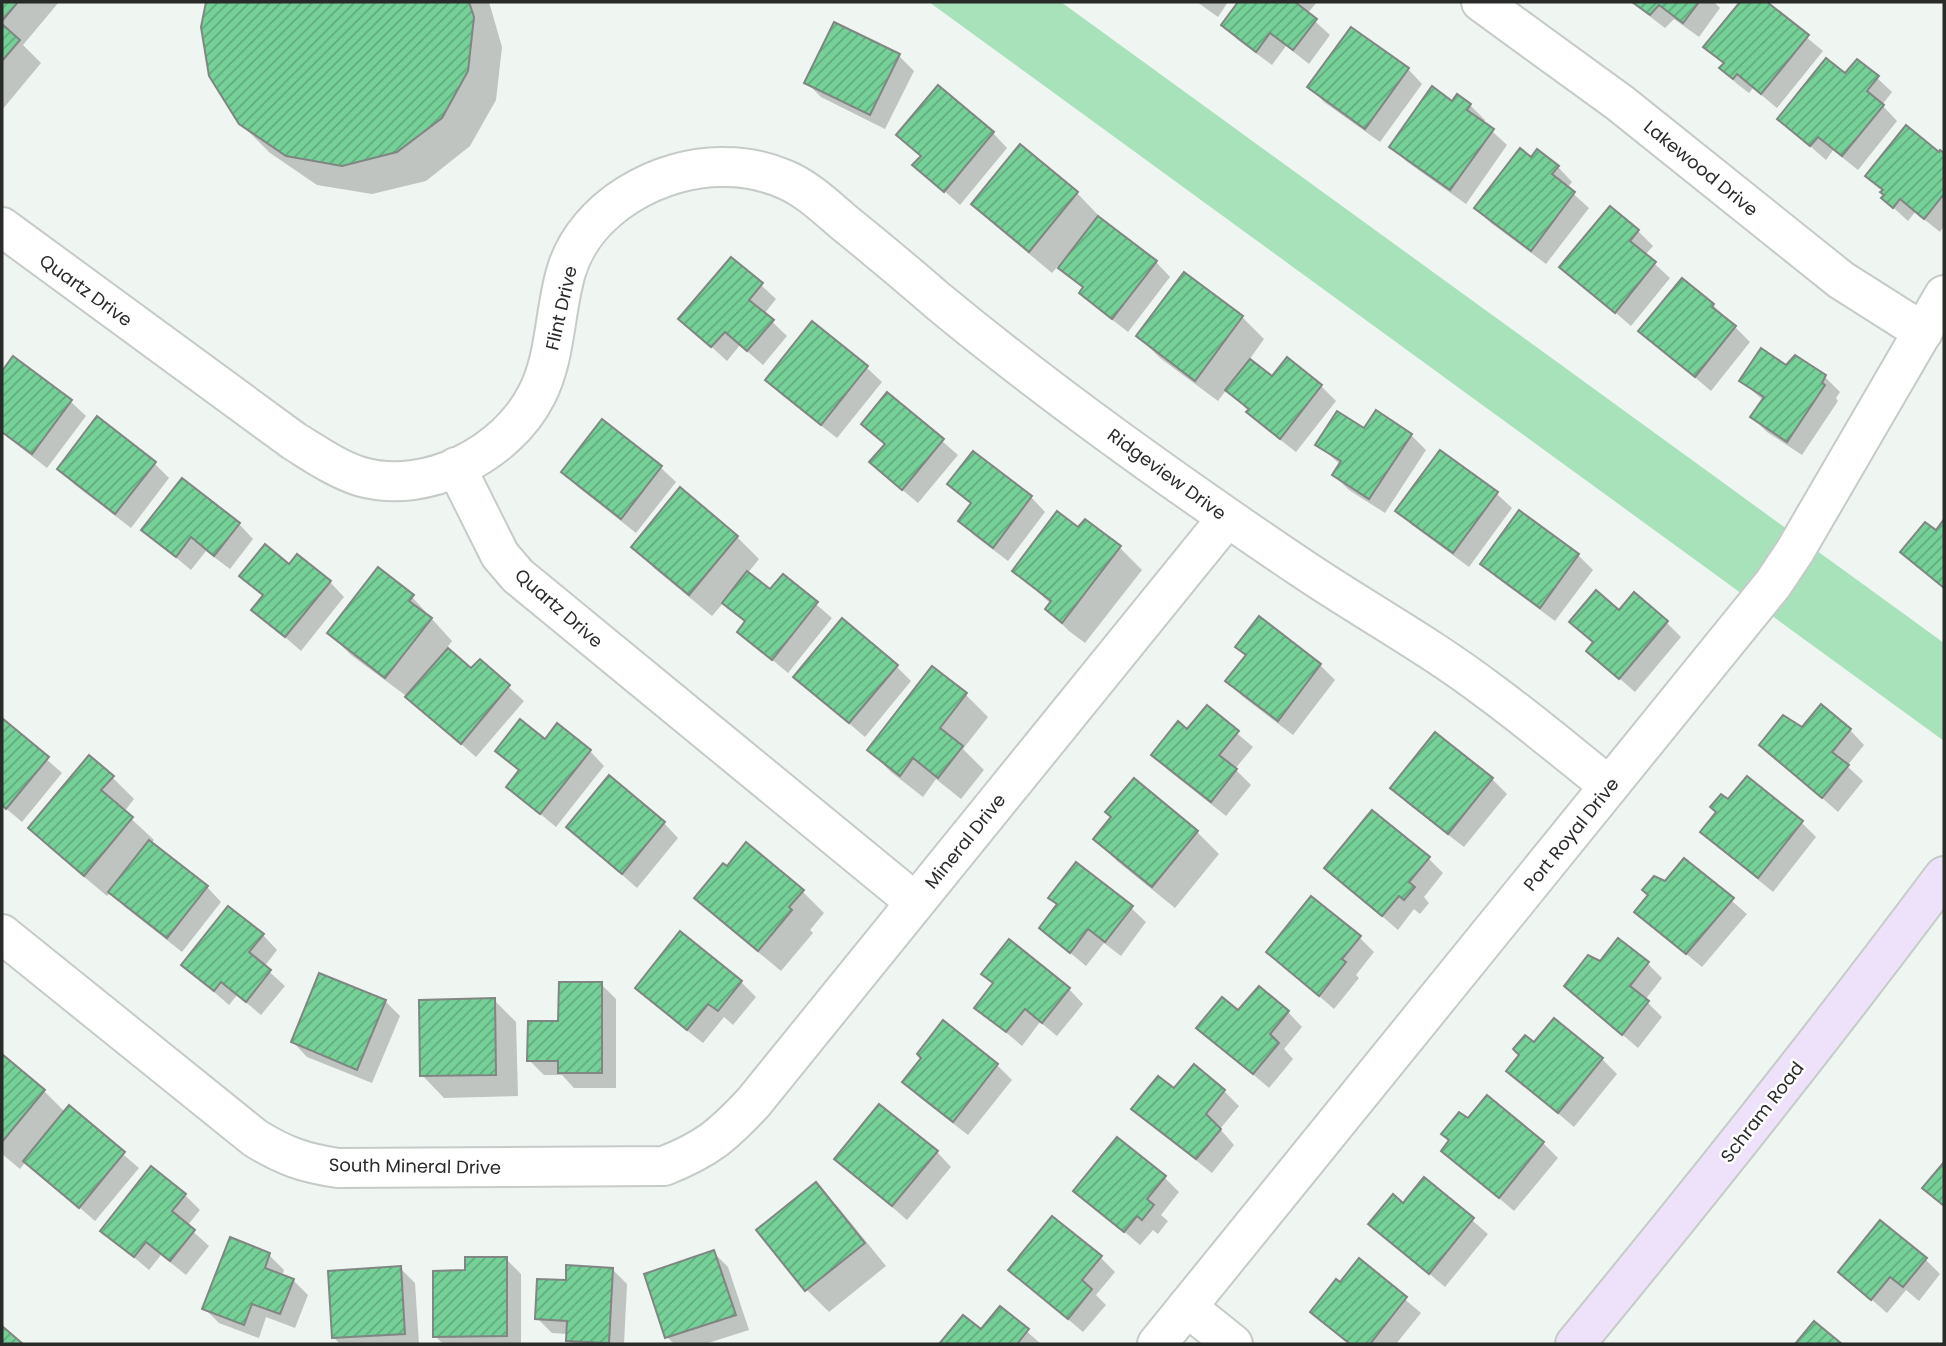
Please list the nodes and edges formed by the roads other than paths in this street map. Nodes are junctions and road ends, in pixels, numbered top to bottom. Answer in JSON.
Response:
{"nodes":[{"id":1,"x":1481,"y":2,"type":"edge"},
{"id":2,"x":727,"y":167,"type":"joint"},
{"id":3,"x":8,"y":245,"type":"edge"},
{"id":4,"x":1944,"y":295,"type":"edge"},
{"id":5,"x":1923,"y":332,"type":"junction"},
{"id":6,"x":456,"y":467,"type":"junction"},
{"id":7,"x":1227,"y":518,"type":"junction"},
{"id":8,"x":1609,"y":786,"type":"junction"},
{"id":9,"x":1944,"y":876,"type":"edge"},
{"id":10,"x":915,"y":902,"type":"junction"},
{"id":11,"x":2,"y":934,"type":"edge"},
{"id":12,"x":695,"y":1154,"type":"joint"},
{"id":13,"x":1187,"y":1307,"type":"junction"},
{"id":14,"x":1159,"y":1344,"type":"edge"},
{"id":15,"x":1233,"y":1344,"type":"edge"},
{"id":16,"x":1575,"y":1344,"type":"edge"}],
"edges":[{"from":1,"to":5,"type":"street","name":"Lakewood Drive"},
{"from":2,"to":6,"type":"street","name":"Flint Drive"},
{"from":2,"to":7,"type":"street","name":"Ridgeview Drive"},
{"from":3,"to":6,"type":"street","name":"Quartz Drive"},
{"from":4,"to":5,"type":"street","name":"Port Royal Drive"},
{"from":5,"to":8,"type":"street","name":"Port Royal Drive"},
{"from":6,"to":10,"type":"street","name":"Quartz Drive"},
{"from":7,"to":8,"type":"street","name":"Ridgeview Drive"},
{"from":7,"to":10,"type":"street","name":"Mineral Drive"},
{"from":8,"to":13,"type":"street","name":"Port Royal Drive"},
{"from":9,"to":16,"type":"main road","name":"Schram Road"},
{"from":10,"to":12,"type":"street","name":"Mineral Drive"},
{"from":11,"to":12,"type":"street","name":"South Mineral Drive"},
{"from":13,"to":14,"type":"street","name":"Port Royal Drive"},
{"from":13,"to":15,"type":"street"}]}
